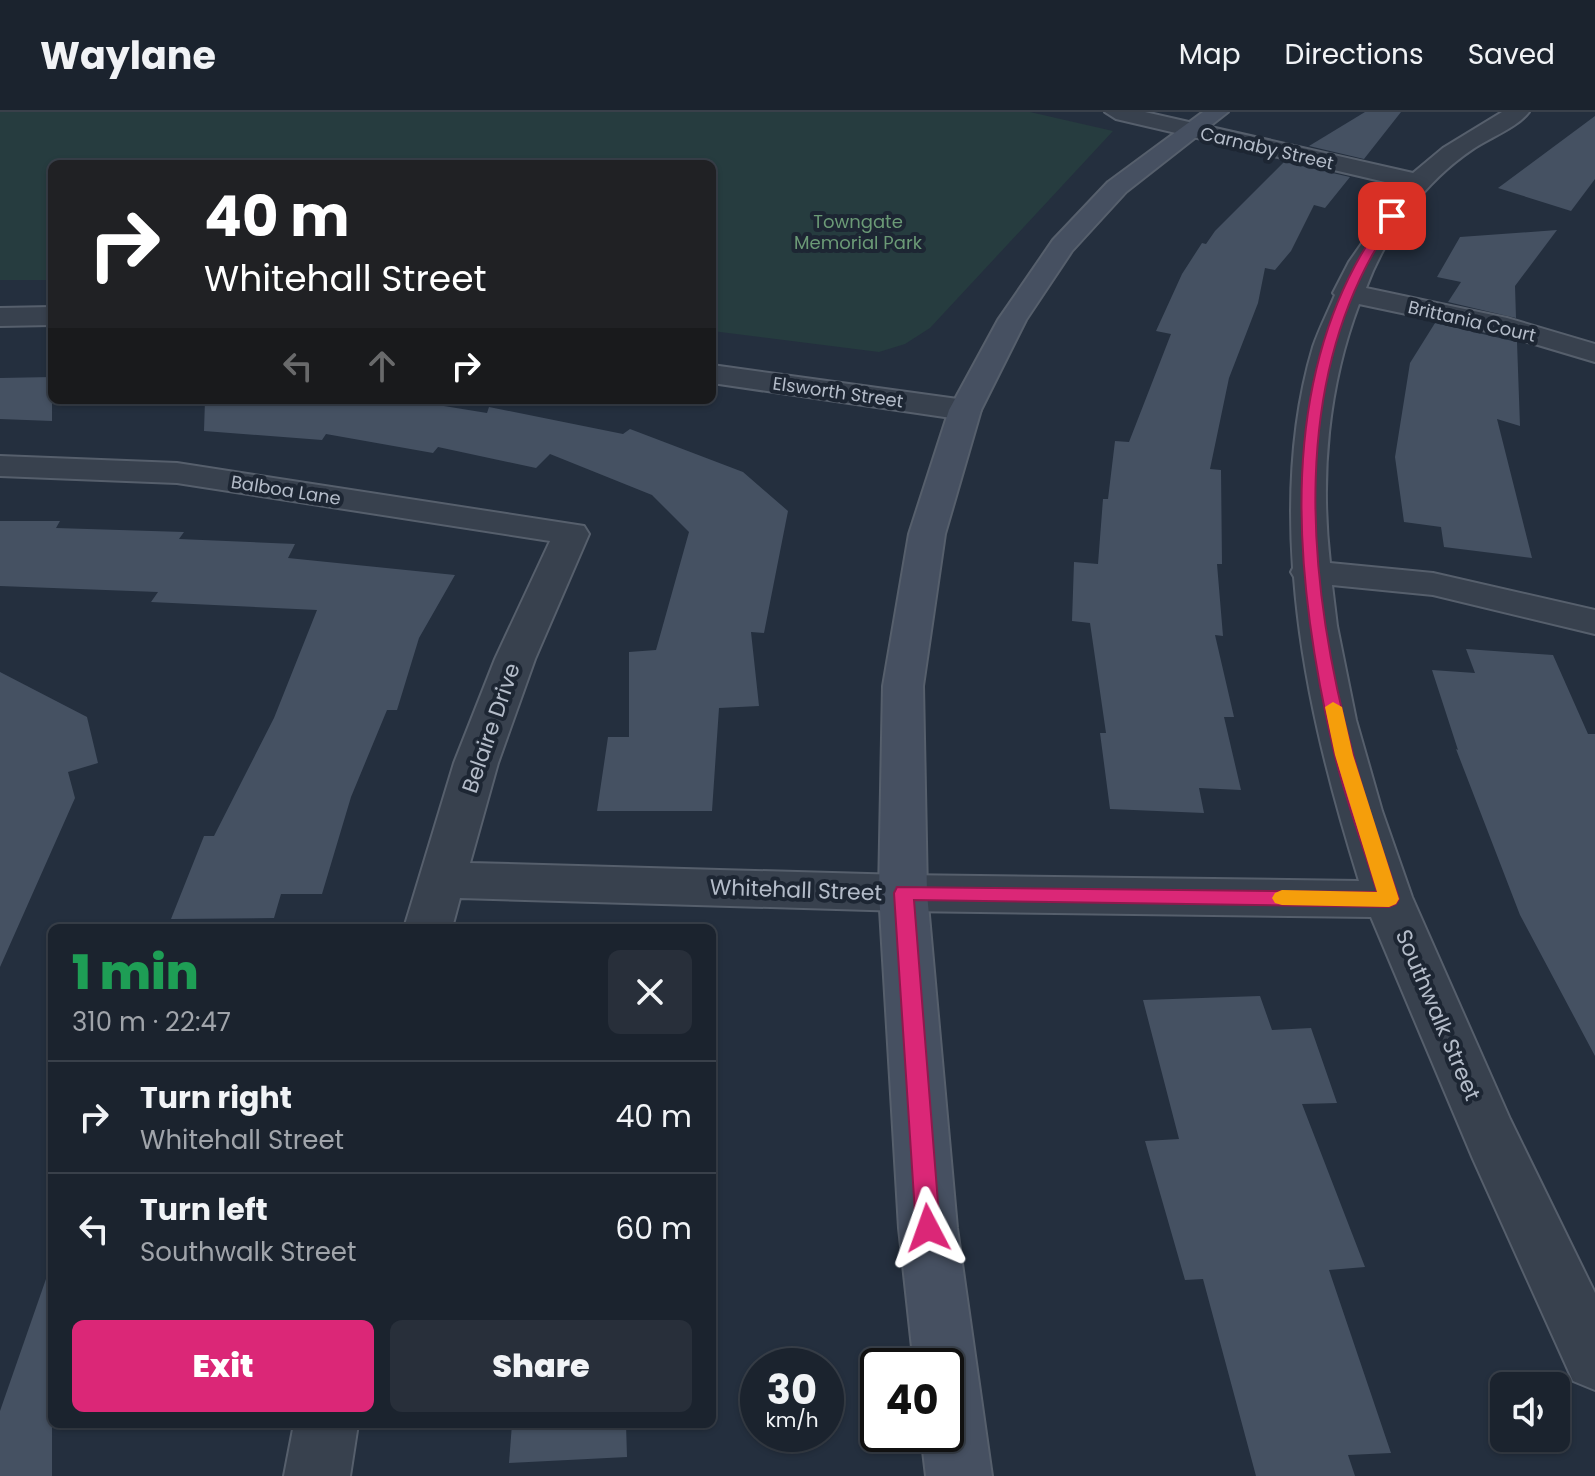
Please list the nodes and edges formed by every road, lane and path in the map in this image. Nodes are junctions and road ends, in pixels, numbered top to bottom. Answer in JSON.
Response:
{"nodes":[{"id":1,"x":1116,"y":112,"type":"edge"},
{"id":2,"x":1217,"y":112,"type":"edge"},
{"id":3,"x":1518,"y":112,"type":"edge"},
{"id":4,"x":1189,"y":130,"type":"junction"},
{"id":5,"x":1418,"y":182,"type":"junction"},
{"id":6,"x":1347,"y":293,"type":"junction"},
{"id":7,"x":48,"y":316,"type":"edge"},
{"id":8,"x":0,"y":317,"type":"edge"},
{"id":9,"x":1595,"y":353,"type":"edge"},
{"id":10,"x":716,"y":375,"type":"edge"},
{"id":11,"x":965,"y":410,"type":"junction"},
{"id":12,"x":0,"y":466,"type":"edge"},
{"id":13,"x":571,"y":534,"type":"joint"},
{"id":14,"x":1309,"y":572,"type":"junction"},
{"id":15,"x":1595,"y":622,"type":"edge"},
{"id":16,"x":443,"y":880,"type":"junction"},
{"id":17,"x":903,"y":893,"type":"junction"},
{"id":18,"x":1389,"y":899,"type":"junction"},
{"id":19,"x":429,"y":924,"type":"edge"},
{"id":20,"x":943,"y":1348,"type":"edge"},
{"id":21,"x":1595,"y":1359,"type":"edge"},
{"id":22,"x":325,"y":1428,"type":"edge"},
{"id":23,"x":956,"y":1452,"type":"edge"},
{"id":24,"x":317,"y":1476,"type":"edge"},
{"id":25,"x":959,"y":1476,"type":"edge"}],
"edges":[{"from":1,"to":4,"type":"street","name":"Carnaby Street"},
{"from":2,"to":4,"type":"street"},
{"from":3,"to":5,"type":"street","name":"Southwalk Street"},
{"from":4,"to":5,"type":"street","name":"Carnaby Street"},
{"from":4,"to":11,"type":"street"},
{"from":5,"to":6,"type":"street","name":"Southwalk Street"},
{"from":6,"to":9,"type":"street","name":"Brittania Court"},
{"from":6,"to":14,"type":"street","name":"Southwalk Street"},
{"from":7,"to":8,"type":"street"},
{"from":10,"to":11,"type":"street","name":"Elsworth Street"},
{"from":11,"to":17,"type":"street"},
{"from":12,"to":13,"type":"street","name":"Balboa Lane"},
{"from":13,"to":16,"type":"street","name":"Belaire Drive"},
{"from":14,"to":15,"type":"street"},
{"from":14,"to":18,"type":"street","name":"Southwalk Street"},
{"from":16,"to":17,"type":"street","name":"Whitehall Street"},
{"from":16,"to":19,"type":"street","name":"Belaire Drive"},
{"from":17,"to":18,"type":"street","name":"Whitehall Street"},
{"from":17,"to":20,"type":"street"},
{"from":18,"to":21,"type":"street","name":"Southwalk Street"},
{"from":22,"to":24,"type":"street"},
{"from":23,"to":25,"type":"street"}]}
